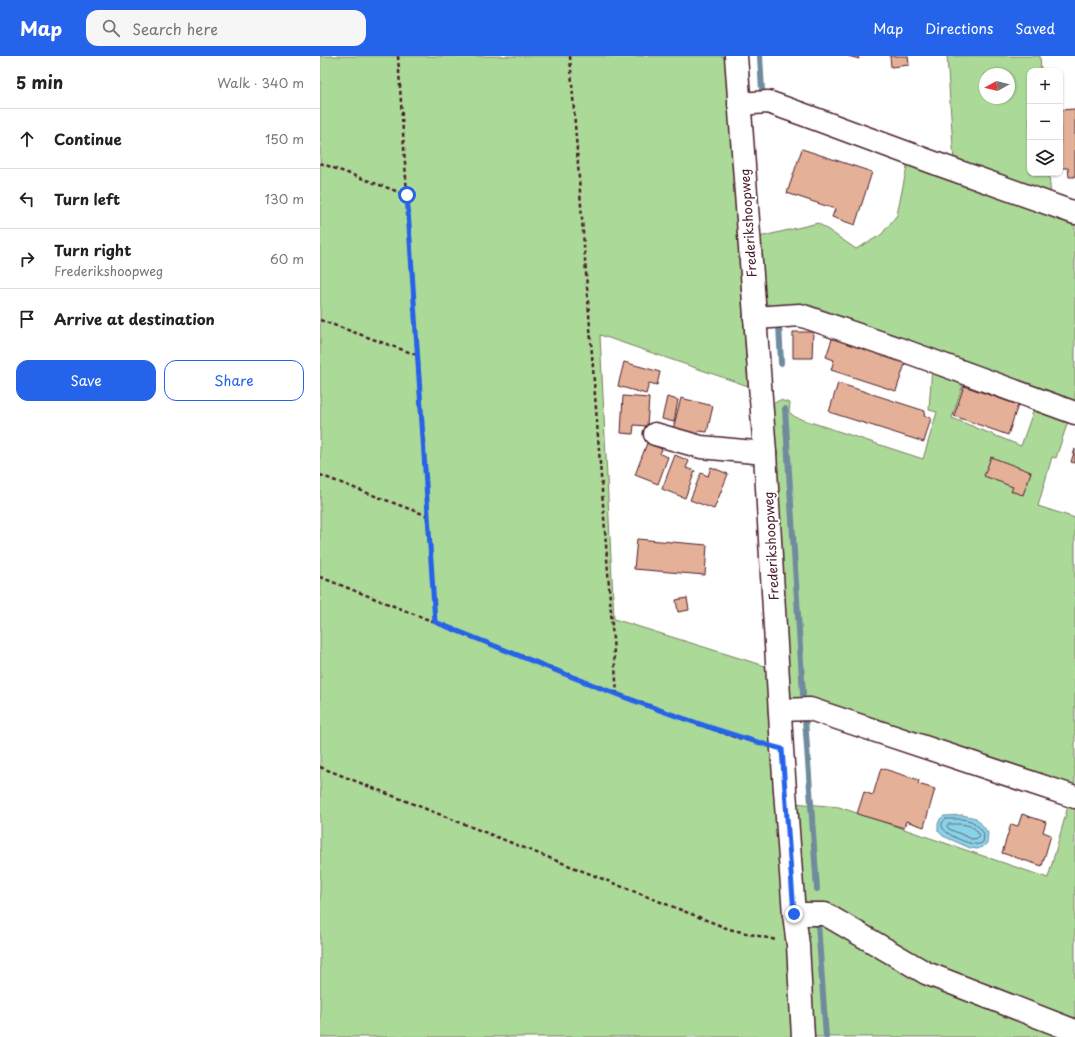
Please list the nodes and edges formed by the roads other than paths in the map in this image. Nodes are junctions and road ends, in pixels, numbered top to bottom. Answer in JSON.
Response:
{"nodes":[{"id":1,"x":736,"y":56,"type":"edge"},
{"id":2,"x":739,"y":104,"type":"junction"},
{"id":3,"x":1075,"y":213,"type":"edge"},
{"id":4,"x":754,"y":318,"type":"junction"},
{"id":5,"x":1075,"y":413,"type":"edge"},
{"id":6,"x":655,"y":434,"type":"dead end"},
{"id":7,"x":765,"y":452,"type":"junction"},
{"id":8,"x":780,"y":710,"type":"junction"},
{"id":9,"x":1075,"y":797,"type":"edge"},
{"id":10,"x":794,"y":914,"type":"junction"},
{"id":11,"x":1075,"y":1031,"type":"edge"},
{"id":12,"x":803,"y":1037,"type":"edge"}],
"edges":[{"from":1,"to":2,"type":"street","name":"Frederikshoopweg"},
{"from":2,"to":3,"type":"street"},
{"from":2,"to":4,"type":"street","name":"Frederikshoopweg"},
{"from":4,"to":5,"type":"street"},
{"from":4,"to":7,"type":"street","name":"Frederikshoopweg"},
{"from":6,"to":7,"type":"street"},
{"from":7,"to":8,"type":"street","name":"Frederikshoopweg"},
{"from":8,"to":9,"type":"street"},
{"from":8,"to":10,"type":"street","name":"Frederikshoopweg"},
{"from":10,"to":11,"type":"street"},
{"from":10,"to":12,"type":"street","name":"Frederikshoopweg"}]}
